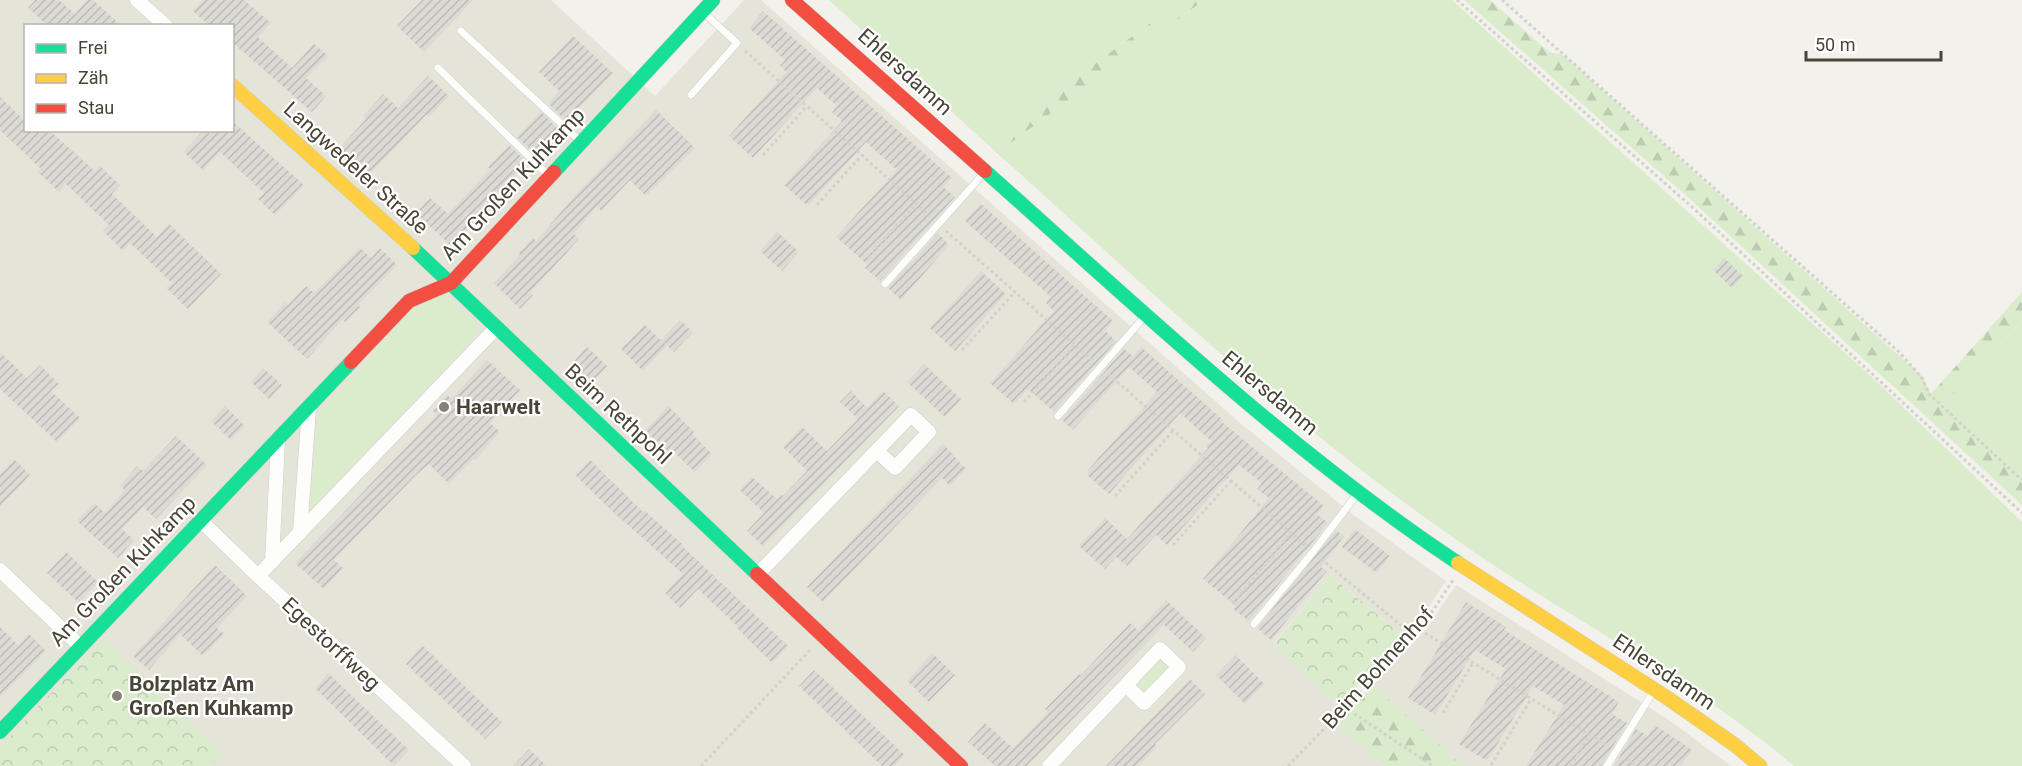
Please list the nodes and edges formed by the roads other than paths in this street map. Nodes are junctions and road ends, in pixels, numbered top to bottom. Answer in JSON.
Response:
{"nodes":[{"id":1,"x":137,"y":0,"type":"edge"},
{"id":2,"x":713,"y":0,"type":"edge"},
{"id":3,"x":792,"y":0,"type":"edge"},
{"id":4,"x":702,"y":12,"type":"junction"},
{"id":5,"x":164,"y":24,"type":"edge"},
{"id":6,"x":461,"y":31,"type":"dead end"},
{"id":7,"x":438,"y":68,"type":"dead end"},
{"id":8,"x":234,"y":87,"type":"edge"},
{"id":9,"x":692,"y":94,"type":"dead end"},
{"id":10,"x":580,"y":142,"type":"junction"},
{"id":11,"x":985,"y":171,"type":"junction"},
{"id":12,"x":549,"y":176,"type":"junction"},
{"id":13,"x":451,"y":283,"type":"junction"},
{"id":14,"x":885,"y":284,"type":"dead end"},
{"id":15,"x":1146,"y":314,"type":"junction"},
{"id":16,"x":496,"y":328,"type":"junction"},
{"id":17,"x":309,"y":408,"type":"junction"},
{"id":18,"x":1058,"y":416,"type":"dead end"},
{"id":19,"x":278,"y":440,"type":"junction"},
{"id":20,"x":877,"y":452,"type":"dead end"},
{"id":21,"x":1359,"y":492,"type":"junction"},
{"id":22,"x":201,"y":521,"type":"junction"},
{"id":23,"x":300,"y":533,"type":"junction"},
{"id":24,"x":272,"y":562,"type":"junction"},
{"id":25,"x":0,"y":570,"type":"edge"},
{"id":26,"x":758,"y":574,"type":"junction"},
{"id":27,"x":258,"y":576,"type":"junction"},
{"id":28,"x":1254,"y":624,"type":"dead end"},
{"id":29,"x":80,"y":646,"type":"junction"},
{"id":30,"x":1126,"y":685,"type":"dead end"},
{"id":31,"x":1655,"y":689,"type":"junction"},
{"id":32,"x":0,"y":732,"type":"edge"},
{"id":33,"x":464,"y":766,"type":"edge"},
{"id":34,"x":961,"y":766,"type":"edge"},
{"id":35,"x":1049,"y":766,"type":"edge"},
{"id":36,"x":1607,"y":766,"type":"edge"},
{"id":37,"x":1760,"y":766,"type":"edge"}],
"edges":[{"from":1,"to":5,"type":"street"},
{"from":2,"to":4,"type":"street","name":"Am Großen Kuhkamp"},
{"from":3,"to":11,"type":"street","name":"Ehlersdamm"},
{"from":4,"to":9,"type":"lane"},
{"from":4,"to":10,"type":"street","name":"Am Großen Kuhkamp"},
{"from":6,"to":10,"type":"lane"},
{"from":7,"to":12,"type":"lane"},
{"from":8,"to":13,"type":"street","name":"Langwedeler Straße"},
{"from":10,"to":12,"type":"street","name":"Am Großen Kuhkamp"},
{"from":11,"to":14,"type":"lane"},
{"from":11,"to":15,"type":"street","name":"Ehlersdamm"},
{"from":12,"to":13,"type":"street","name":"Am Großen Kuhkamp"},
{"from":13,"to":16,"type":"street","name":"Beim Rethpohl"},
{"from":13,"to":17,"type":"street","name":"Am Großen Kuhkamp"},
{"from":15,"to":18,"type":"lane"},
{"from":15,"to":21,"type":"street","name":"Ehlersdamm"},
{"from":16,"to":23,"type":"street"},
{"from":16,"to":26,"type":"street","name":"Beim Rethpohl"},
{"from":17,"to":19,"type":"street","name":"Am Großen Kuhkamp"},
{"from":17,"to":23,"type":"street"},
{"from":19,"to":22,"type":"street","name":"Am Großen Kuhkamp"},
{"from":19,"to":24,"type":"street"},
{"from":20,"to":26,"type":"street"},
{"from":21,"to":28,"type":"lane"},
{"from":21,"to":31,"type":"street","name":"Ehlersdamm"},
{"from":22,"to":27,"type":"street","name":"Egestorffweg"},
{"from":22,"to":29,"type":"street","name":"Am Großen Kuhkamp"},
{"from":23,"to":24,"type":"street"},
{"from":24,"to":27,"type":"street"},
{"from":25,"to":29,"type":"street"},
{"from":26,"to":34,"type":"street","name":"Beim Rethpohl"},
{"from":27,"to":33,"type":"street","name":"Egestorffweg"},
{"from":29,"to":32,"type":"street","name":"Am Großen Kuhkamp"},
{"from":30,"to":35,"type":"street"},
{"from":31,"to":36,"type":"lane"},
{"from":31,"to":37,"type":"street","name":"Ehlersdamm"}]}
